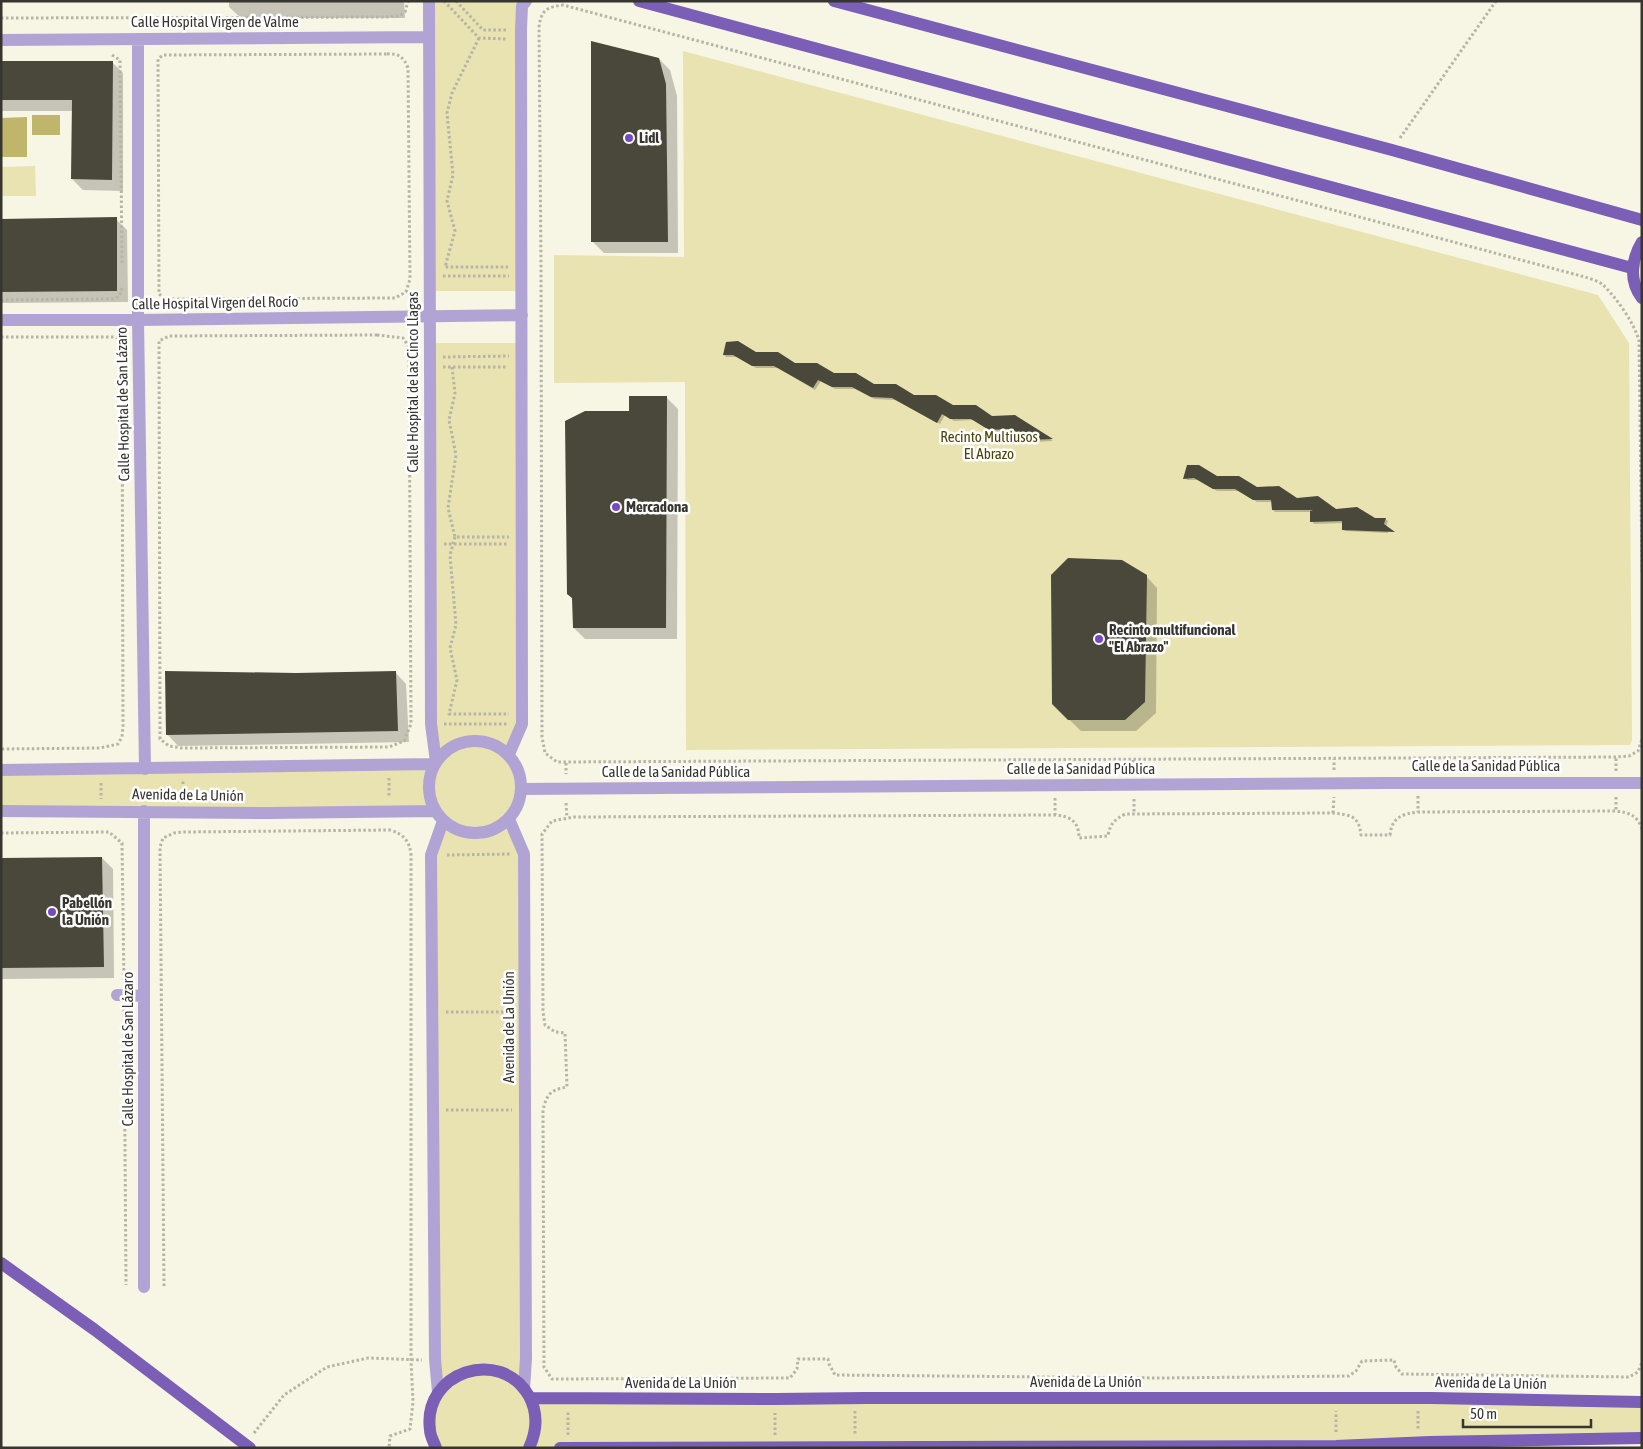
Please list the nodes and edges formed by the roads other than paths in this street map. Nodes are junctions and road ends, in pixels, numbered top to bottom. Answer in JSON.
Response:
{"nodes":[{"id":1,"x":429,"y":1,"type":"edge"},
{"id":2,"x":638,"y":1,"type":"edge"},
{"id":3,"x":834,"y":1,"type":"edge"},
{"id":4,"x":522,"y":3,"type":"edge"},
{"id":5,"x":429,"y":37,"type":"junction"},
{"id":6,"x":138,"y":39,"type":"junction"},
{"id":7,"x":1,"y":40,"type":"edge"},
{"id":8,"x":1642,"y":220,"type":"edge"},
{"id":9,"x":1642,"y":242,"type":"edge"},
{"id":10,"x":1632,"y":268,"type":"junction"},
{"id":11,"x":1642,"y":298,"type":"edge"},
{"id":12,"x":522,"y":315,"type":"junction"},
{"id":13,"x":429,"y":316,"type":"junction"},
{"id":14,"x":1,"y":320,"type":"edge"},
{"id":15,"x":138,"y":320,"type":"junction"},
{"id":16,"x":509,"y":754,"type":"junction"},
{"id":17,"x":435,"y":763,"type":"junction"},
{"id":18,"x":145,"y":769,"type":"junction"},
{"id":19,"x":1,"y":770,"type":"edge"},
{"id":20,"x":1642,"y":783,"type":"edge"},
{"id":21,"x":521,"y":789,"type":"junction"},
{"id":22,"x":1,"y":811,"type":"edge"},
{"id":23,"x":144,"y":811,"type":"junction"},
{"id":24,"x":435,"y":811,"type":"junction"},
{"id":25,"x":509,"y":819,"type":"junction"},
{"id":26,"x":443,"y":821,"type":"junction"},
{"id":27,"x":120,"y":995,"type":"road end"},
{"id":28,"x":144,"y":996,"type":"junction"},
{"id":29,"x":1,"y":1263,"type":"edge"},
{"id":30,"x":144,"y":1287,"type":"dead end"},
{"id":31,"x":438,"y":1392,"type":"junction"},
{"id":32,"x":527,"y":1394,"type":"junction"},
{"id":33,"x":1642,"y":1402,"type":"edge"},
{"id":34,"x":1642,"y":1438,"type":"edge"},
{"id":35,"x":248,"y":1446,"type":"edge"},
{"id":36,"x":436,"y":1448,"type":"edge"},
{"id":37,"x":529,"y":1448,"type":"edge"},
{"id":38,"x":560,"y":1448,"type":"edge"}],
"edges":[{"from":1,"to":5,"type":"street","name":"Calle Hospital de las Cinco Llagas"},
{"from":2,"to":10,"type":"main road"},
{"from":3,"to":8,"type":"main road"},
{"from":4,"to":12,"type":"street"},
{"from":5,"to":6,"type":"street","name":"Calle Hospital Virgen de Valme"},
{"from":5,"to":13,"type":"street","name":"Calle Hospital de las Cinco Llagas"},
{"from":6,"to":7,"type":"street","name":"Calle Hospital Virgen de Valme"},
{"from":6,"to":15,"type":"street","name":"Calle Hospital de San Lázaro"},
{"from":9,"to":10,"type":"main road"},
{"from":10,"to":11,"type":"main road"},
{"from":12,"to":13,"type":"street","name":"Calle Hospital Virgen del Rocío"},
{"from":12,"to":16,"type":"street"},
{"from":13,"to":15,"type":"street","name":"Calle Hospital Virgen del Rocío"},
{"from":13,"to":17,"type":"street","name":"Calle Hospital de las Cinco Llagas"},
{"from":14,"to":15,"type":"street","name":"Calle Hospital Virgen del Rocío"},
{"from":15,"to":18,"type":"street","name":"Calle Hospital de San Lázaro"},
{"from":16,"to":17,"type":"street"},
{"from":16,"to":21,"type":"street"},
{"from":17,"to":18,"type":"street","name":"Avenida de La Unión"},
{"from":17,"to":24,"type":"street"},
{"from":18,"to":19,"type":"street","name":"Avenida de La Unión"},
{"from":20,"to":21,"type":"street","name":"Calle de la Sanidad Pública"},
{"from":21,"to":25,"type":"street"},
{"from":22,"to":23,"type":"street","name":"Avenida de La Unión"},
{"from":23,"to":24,"type":"street","name":"Avenida de La Unión"},
{"from":23,"to":28,"type":"street","name":"Calle Hospital de San Lázaro"},
{"from":24,"to":26,"type":"street"},
{"from":25,"to":26,"type":"street"},
{"from":25,"to":32,"type":"street","name":"Avenida de La Unión"},
{"from":26,"to":31,"type":"street"},
{"from":27,"to":28,"type":"street"},
{"from":28,"to":30,"type":"street","name":"Calle Hospital de San Lázaro"},
{"from":29,"to":35,"type":"main road"},
{"from":31,"to":32,"type":"main road"},
{"from":31,"to":36,"type":"main road"},
{"from":32,"to":33,"type":"main road","name":"Avenida de La Unión"},
{"from":32,"to":37,"type":"main road"},
{"from":34,"to":38,"type":"main road"}]}
